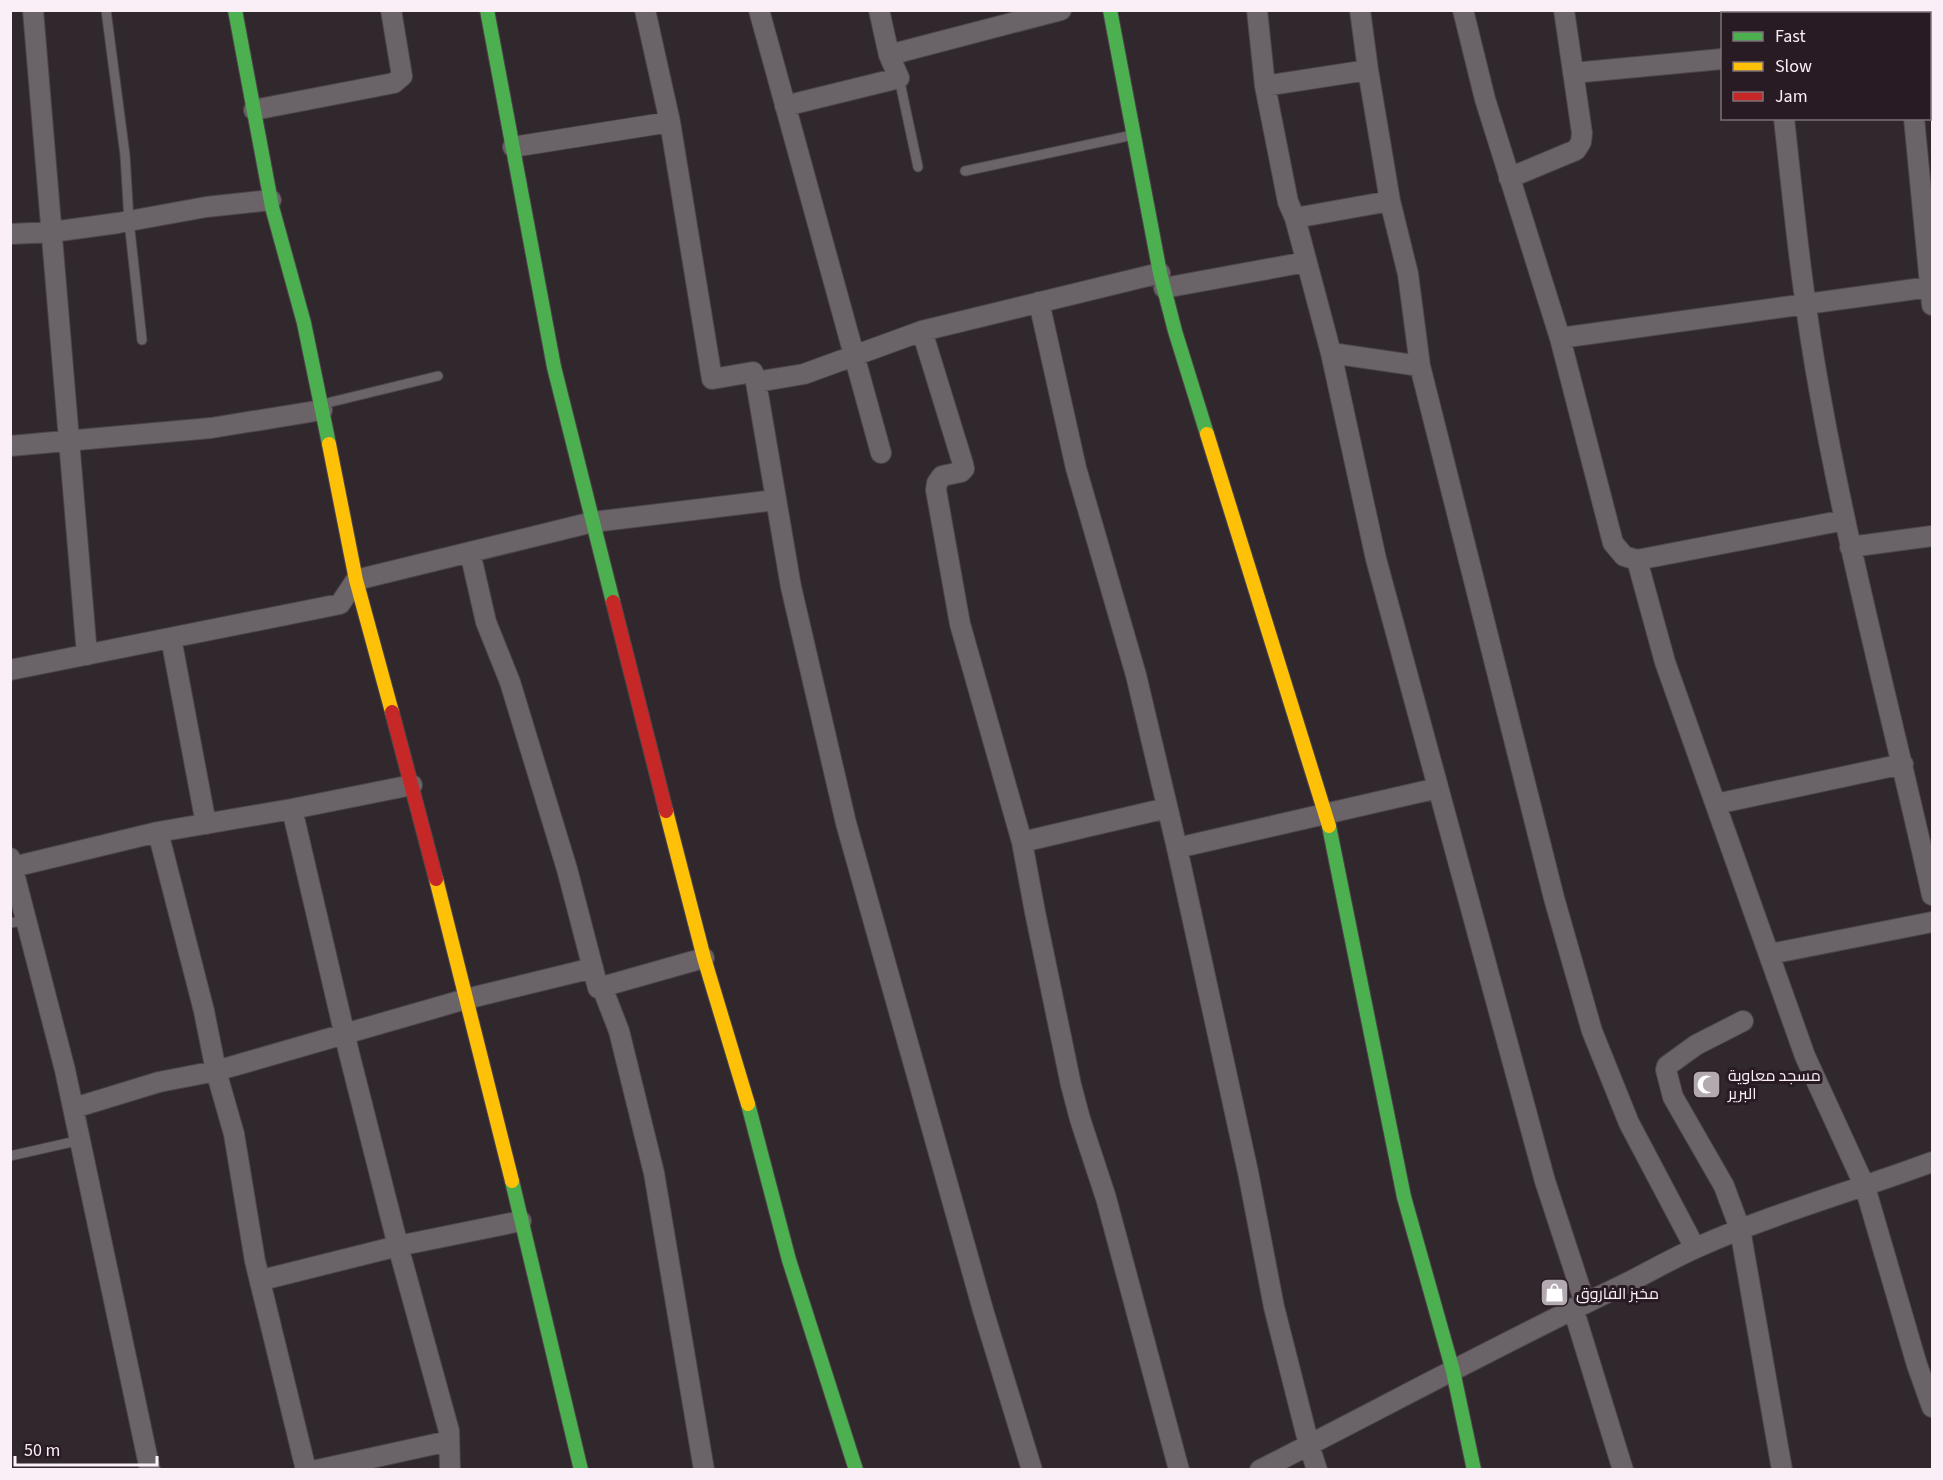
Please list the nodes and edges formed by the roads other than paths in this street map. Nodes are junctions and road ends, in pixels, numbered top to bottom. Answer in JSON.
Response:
{"nodes":[{"id":1,"x":33,"y":10,"type":"edge"},
{"id":2,"x":106,"y":10,"type":"edge"},
{"id":3,"x":235,"y":10,"type":"edge"},
{"id":4,"x":391,"y":10,"type":"edge"},
{"id":5,"x":487,"y":10,"type":"edge"},
{"id":6,"x":645,"y":10,"type":"edge"},
{"id":7,"x":759,"y":10,"type":"edge"},
{"id":8,"x":879,"y":10,"type":"edge"},
{"id":9,"x":1061,"y":10,"type":"edge"},
{"id":10,"x":1110,"y":10,"type":"edge"},
{"id":11,"x":1257,"y":10,"type":"edge"},
{"id":12,"x":1360,"y":10,"type":"edge"},
{"id":13,"x":1463,"y":10,"type":"edge"},
{"id":14,"x":1564,"y":10,"type":"edge"},
{"id":15,"x":890,"y":55,"type":"junction"},
{"id":16,"x":1721,"y":59,"type":"edge"},
{"id":17,"x":1368,"y":70,"type":"junction"},
{"id":18,"x":1573,"y":73,"type":"junction"},
{"id":19,"x":899,"y":78,"type":"junction"},
{"id":20,"x":1265,"y":86,"type":"junction"},
{"id":21,"x":785,"y":106,"type":"junction"},
{"id":22,"x":254,"y":110,"type":"junction"},
{"id":23,"x":1784,"y":120,"type":"edge"},
{"id":24,"x":1914,"y":120,"type":"edge"},
{"id":25,"x":670,"y":122,"type":"junction"},
{"id":26,"x":1133,"y":135,"type":"junction"},
{"id":27,"x":513,"y":147,"type":"junction"},
{"id":28,"x":918,"y":167,"type":"dead end"},
{"id":29,"x":965,"y":171,"type":"dead end"},
{"id":30,"x":1509,"y":178,"type":"junction"},
{"id":31,"x":271,"y":200,"type":"junction"},
{"id":32,"x":1390,"y":201,"type":"junction"},
{"id":33,"x":1295,"y":218,"type":"junction"},
{"id":34,"x":129,"y":221,"type":"junction"},
{"id":35,"x":52,"y":232,"type":"junction"},
{"id":36,"x":10,"y":234,"type":"edge"},
{"id":37,"x":1306,"y":262,"type":"junction"},
{"id":38,"x":1162,"y":280,"type":"junction"},
{"id":39,"x":1931,"y":296,"type":"edge"},
{"id":40,"x":1039,"y":302,"type":"junction"},
{"id":41,"x":1805,"y":305,"type":"junction"},
{"id":42,"x":922,"y":331,"type":"junction"},
{"id":43,"x":1560,"y":338,"type":"junction"},
{"id":44,"x":142,"y":340,"type":"dead end"},
{"id":45,"x":1331,"y":353,"type":"junction"},
{"id":46,"x":855,"y":356,"type":"junction"},
{"id":47,"x":1420,"y":366,"type":"junction"},
{"id":48,"x":438,"y":376,"type":"dead end"},
{"id":49,"x":756,"y":382,"type":"junction"},
{"id":50,"x":322,"y":408,"type":"junction"},
{"id":51,"x":70,"y":439,"type":"junction"},
{"id":52,"x":10,"y":446,"type":"edge"},
{"id":53,"x":881,"y":453,"type":"dead end"},
{"id":54,"x":775,"y":500,"type":"junction"},
{"id":55,"x":1845,"y":520,"type":"junction"},
{"id":56,"x":593,"y":522,"type":"junction"},
{"id":57,"x":1932,"y":536,"type":"edge"},
{"id":58,"x":1850,"y":547,"type":"junction"},
{"id":59,"x":470,"y":552,"type":"junction"},
{"id":60,"x":1637,"y":560,"type":"junction"},
{"id":61,"x":356,"y":580,"type":"junction"},
{"id":62,"x":171,"y":638,"type":"junction"},
{"id":63,"x":87,"y":655,"type":"junction"},
{"id":64,"x":10,"y":670,"type":"edge"},
{"id":65,"x":1903,"y":764,"type":"junction"},
{"id":66,"x":412,"y":785,"type":"junction"},
{"id":67,"x":1438,"y":788,"type":"junction"},
{"id":68,"x":1716,"y":804,"type":"junction"},
{"id":69,"x":1167,"y":808,"type":"junction"},
{"id":70,"x":292,"y":809,"type":"junction"},
{"id":71,"x":1327,"y":814,"type":"junction"},
{"id":72,"x":206,"y":824,"type":"junction"},
{"id":73,"x":158,"y":832,"type":"junction"},
{"id":74,"x":1023,"y":842,"type":"junction"},
{"id":75,"x":1177,"y":848,"type":"junction"},
{"id":76,"x":12,"y":862,"type":"edge"},
{"id":77,"x":1932,"y":895,"type":"edge"},
{"id":78,"x":19,"y":922,"type":"edge"},
{"id":79,"x":1932,"y":922,"type":"edge"},
{"id":80,"x":1770,"y":954,"type":"junction"},
{"id":81,"x":704,"y":958,"type":"junction"},
{"id":82,"x":593,"y":968,"type":"junction"},
{"id":83,"x":602,"y":987,"type":"junction"},
{"id":84,"x":466,"y":999,"type":"junction"},
{"id":85,"x":1743,"y":1021,"type":"dead end"},
{"id":86,"x":344,"y":1033,"type":"junction"},
{"id":87,"x":216,"y":1071,"type":"junction"},
{"id":88,"x":74,"y":1108,"type":"junction"},
{"id":89,"x":81,"y":1140,"type":"junction"},
{"id":90,"x":10,"y":1156,"type":"edge"},
{"id":91,"x":1932,"y":1162,"type":"edge"},
{"id":92,"x":1865,"y":1187,"type":"junction"},
{"id":93,"x":521,"y":1221,"type":"junction"},
{"id":94,"x":1740,"y":1229,"type":"junction"},
{"id":95,"x":398,"y":1246,"type":"junction"},
{"id":96,"x":1695,"y":1248,"type":"junction"},
{"id":97,"x":260,"y":1282,"type":"junction"},
{"id":98,"x":1579,"y":1306,"type":"junction"},
{"id":99,"x":1453,"y":1371,"type":"junction"},
{"id":100,"x":1932,"y":1407,"type":"edge"},
{"id":101,"x":449,"y":1441,"type":"junction"},
{"id":102,"x":1309,"y":1445,"type":"junction"},
{"id":103,"x":150,"y":1470,"type":"edge"},
{"id":104,"x":306,"y":1470,"type":"edge"},
{"id":105,"x":317,"y":1470,"type":"edge"},
{"id":106,"x":450,"y":1470,"type":"edge"},
{"id":107,"x":581,"y":1470,"type":"edge"},
{"id":108,"x":704,"y":1470,"type":"edge"},
{"id":109,"x":856,"y":1470,"type":"edge"},
{"id":110,"x":1032,"y":1470,"type":"edge"},
{"id":111,"x":1179,"y":1470,"type":"edge"},
{"id":112,"x":1260,"y":1470,"type":"edge"},
{"id":113,"x":1317,"y":1470,"type":"edge"},
{"id":114,"x":1474,"y":1470,"type":"edge"},
{"id":115,"x":1623,"y":1470,"type":"edge"},
{"id":116,"x":1782,"y":1470,"type":"edge"}],
"edges":[{"from":1,"to":35,"type":"street"},
{"from":2,"to":34,"type":"lane"},
{"from":3,"to":22,"type":"street"},
{"from":4,"to":22,"type":"street"},
{"from":5,"to":27,"type":"street"},
{"from":6,"to":25,"type":"street"},
{"from":7,"to":21,"type":"street"},
{"from":8,"to":15,"type":"street"},
{"from":9,"to":15,"type":"street"},
{"from":10,"to":26,"type":"street"},
{"from":11,"to":20,"type":"street"},
{"from":12,"to":17,"type":"street"},
{"from":13,"to":30,"type":"street"},
{"from":14,"to":18,"type":"street"},
{"from":15,"to":19,"type":"street"},
{"from":16,"to":18,"type":"street"},
{"from":17,"to":20,"type":"street"},
{"from":17,"to":32,"type":"street"},
{"from":18,"to":30,"type":"street"},
{"from":19,"to":21,"type":"street"},
{"from":19,"to":28,"type":"lane"},
{"from":20,"to":33,"type":"street"},
{"from":21,"to":46,"type":"street"},
{"from":22,"to":31,"type":"street"},
{"from":23,"to":41,"type":"street"},
{"from":24,"to":39,"type":"street"},
{"from":25,"to":27,"type":"street"},
{"from":25,"to":49,"type":"street"},
{"from":26,"to":29,"type":"lane"},
{"from":26,"to":38,"type":"street"},
{"from":27,"to":56,"type":"street"},
{"from":30,"to":43,"type":"street"},
{"from":31,"to":34,"type":"street"},
{"from":31,"to":50,"type":"street"},
{"from":32,"to":33,"type":"street"},
{"from":32,"to":47,"type":"street"},
{"from":33,"to":37,"type":"street"},
{"from":34,"to":35,"type":"street"},
{"from":34,"to":44,"type":"lane"},
{"from":35,"to":36,"type":"street"},
{"from":35,"to":51,"type":"street"},
{"from":37,"to":38,"type":"street"},
{"from":37,"to":45,"type":"street"},
{"from":38,"to":40,"type":"street"},
{"from":38,"to":71,"type":"street"},
{"from":39,"to":41,"type":"street"},
{"from":40,"to":42,"type":"street"},
{"from":40,"to":69,"type":"street"},
{"from":41,"to":43,"type":"street"},
{"from":41,"to":55,"type":"street"},
{"from":42,"to":46,"type":"street"},
{"from":42,"to":74,"type":"street"},
{"from":43,"to":60,"type":"street"},
{"from":45,"to":47,"type":"street"},
{"from":45,"to":67,"type":"street"},
{"from":46,"to":49,"type":"street"},
{"from":46,"to":53,"type":"street"},
{"from":47,"to":96,"type":"street"},
{"from":48,"to":50,"type":"lane"},
{"from":49,"to":54,"type":"street"},
{"from":50,"to":51,"type":"street"},
{"from":50,"to":61,"type":"street"},
{"from":51,"to":52,"type":"street"},
{"from":51,"to":63,"type":"street"},
{"from":54,"to":56,"type":"street"},
{"from":54,"to":110,"type":"street"},
{"from":55,"to":58,"type":"street"},
{"from":55,"to":60,"type":"street"},
{"from":56,"to":59,"type":"street"},
{"from":56,"to":81,"type":"street"},
{"from":57,"to":58,"type":"street"},
{"from":58,"to":65,"type":"street"},
{"from":59,"to":61,"type":"street"},
{"from":59,"to":82,"type":"street"},
{"from":60,"to":68,"type":"street"},
{"from":61,"to":62,"type":"street"},
{"from":61,"to":66,"type":"street"},
{"from":62,"to":63,"type":"street"},
{"from":62,"to":72,"type":"street"},
{"from":63,"to":64,"type":"street"},
{"from":65,"to":68,"type":"street"},
{"from":65,"to":77,"type":"street"},
{"from":66,"to":70,"type":"street"},
{"from":66,"to":84,"type":"street"},
{"from":67,"to":71,"type":"street"},
{"from":67,"to":98,"type":"street"},
{"from":68,"to":80,"type":"street"},
{"from":69,"to":74,"type":"street"},
{"from":69,"to":75,"type":"street"},
{"from":70,"to":72,"type":"street"},
{"from":70,"to":86,"type":"street"},
{"from":71,"to":75,"type":"street"},
{"from":71,"to":99,"type":"street"},
{"from":72,"to":73,"type":"street"},
{"from":73,"to":76,"type":"street"},
{"from":73,"to":87,"type":"street"},
{"from":74,"to":111,"type":"street"},
{"from":75,"to":102,"type":"street"},
{"from":76,"to":78,"type":"street"},
{"from":78,"to":88,"type":"street"},
{"from":79,"to":80,"type":"street"},
{"from":80,"to":92,"type":"street"},
{"from":81,"to":83,"type":"street"},
{"from":81,"to":109,"type":"street"},
{"from":82,"to":83,"type":"street"},
{"from":82,"to":84,"type":"street"},
{"from":83,"to":108,"type":"street"},
{"from":84,"to":86,"type":"street"},
{"from":84,"to":93,"type":"street"},
{"from":85,"to":94,"type":"street"},
{"from":86,"to":87,"type":"street"},
{"from":86,"to":95,"type":"street"},
{"from":87,"to":88,"type":"street"},
{"from":87,"to":97,"type":"street"},
{"from":88,"to":89,"type":"street"},
{"from":89,"to":90,"type":"lane"},
{"from":89,"to":103,"type":"street"},
{"from":91,"to":92,"type":"street"},
{"from":92,"to":94,"type":"street"},
{"from":92,"to":100,"type":"street"},
{"from":93,"to":95,"type":"street"},
{"from":93,"to":107,"type":"street"},
{"from":94,"to":96,"type":"street"},
{"from":94,"to":116,"type":"street"},
{"from":95,"to":97,"type":"street"},
{"from":95,"to":101,"type":"street"},
{"from":96,"to":98,"type":"street"},
{"from":97,"to":104,"type":"street"},
{"from":98,"to":99,"type":"street"},
{"from":98,"to":115,"type":"street"},
{"from":99,"to":102,"type":"street"},
{"from":99,"to":114,"type":"street"},
{"from":101,"to":105,"type":"street"},
{"from":101,"to":106,"type":"street"},
{"from":102,"to":112,"type":"street"},
{"from":102,"to":113,"type":"street"}]}
